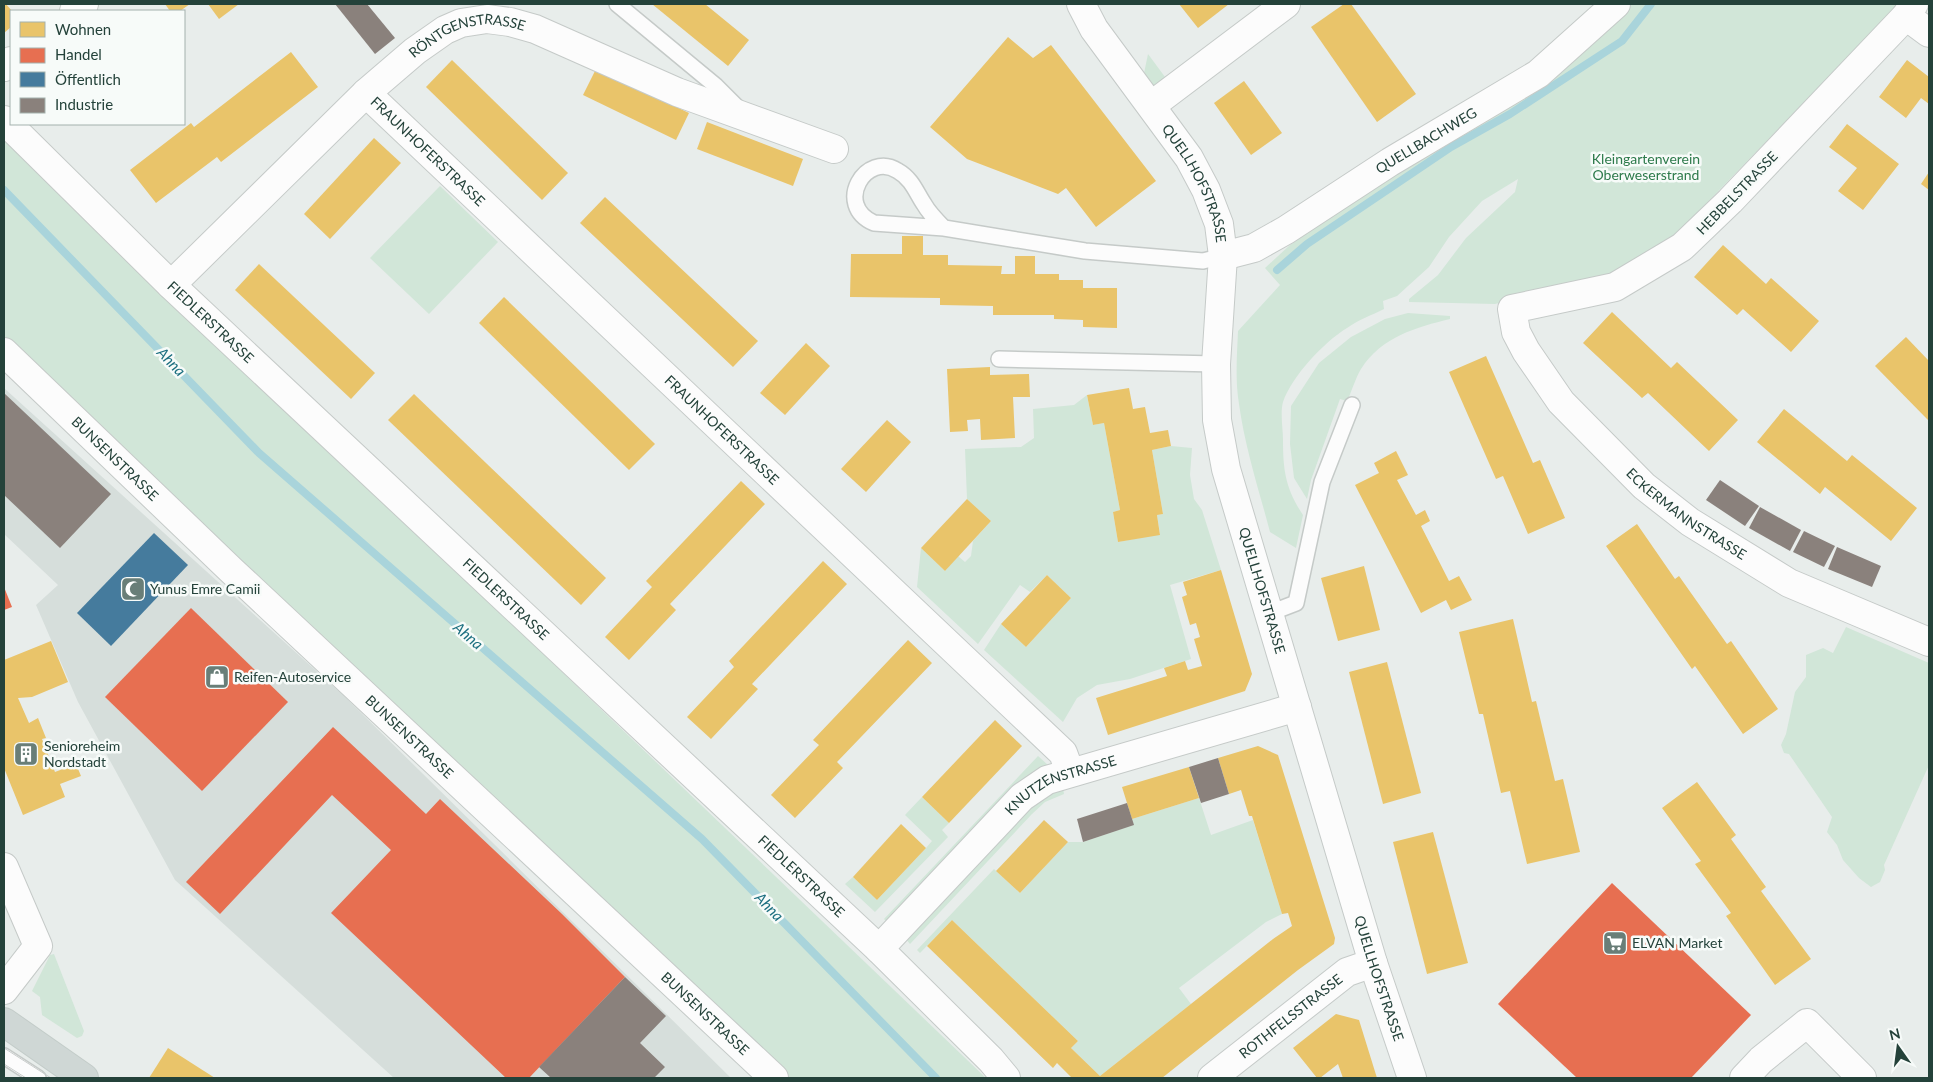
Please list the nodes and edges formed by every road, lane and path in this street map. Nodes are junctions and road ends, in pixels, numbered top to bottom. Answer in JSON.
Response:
{"nodes":[{"id":1,"x":617,"y":4,"type":"edge"},
{"id":2,"x":1080,"y":4,"type":"edge"},
{"id":3,"x":1286,"y":4,"type":"edge"},
{"id":4,"x":1616,"y":4,"type":"edge"},
{"id":5,"x":1910,"y":10,"type":"edge"},
{"id":6,"x":1929,"y":34,"type":"edge"},
{"id":7,"x":366,"y":93,"type":"junction"},
{"id":8,"x":1152,"y":105,"type":"junction"},
{"id":9,"x":748,"y":118,"type":"junction"},
{"id":10,"x":4,"y":120,"type":"edge"},
{"id":11,"x":834,"y":149,"type":"dead end"},
{"id":12,"x":944,"y":228,"type":"junction"},
{"id":13,"x":1224,"y":256,"type":"junction"},
{"id":14,"x":171,"y":285,"type":"junction"},
{"id":15,"x":1512,"y":309,"type":"joint"},
{"id":16,"x":4,"y":352,"type":"edge"},
{"id":17,"x":999,"y":359,"type":"dead end"},
{"id":18,"x":1216,"y":364,"type":"junction"},
{"id":19,"x":1352,"y":405,"type":"dead end"},
{"id":20,"x":1270,"y":613,"type":"junction"},
{"id":21,"x":1929,"y":642,"type":"edge"},
{"id":22,"x":1297,"y":707,"type":"junction"},
{"id":23,"x":1070,"y":772,"type":"junction"},
{"id":24,"x":4,"y":867,"type":"edge"},
{"id":25,"x":879,"y":949,"type":"junction"},
{"id":26,"x":1373,"y":963,"type":"junction"},
{"id":27,"x":4,"y":990,"type":"edge"},
{"id":28,"x":4,"y":1022,"type":"edge"},
{"id":29,"x":4,"y":1056,"type":"edge"},
{"id":30,"x":38,"y":1078,"type":"edge"},
{"id":31,"x":84,"y":1078,"type":"edge"},
{"id":32,"x":774,"y":1078,"type":"edge"},
{"id":33,"x":1006,"y":1078,"type":"edge"},
{"id":34,"x":1212,"y":1078,"type":"edge"},
{"id":35,"x":1412,"y":1078,"type":"edge"},
{"id":36,"x":1744,"y":1078,"type":"edge"},
{"id":37,"x":1862,"y":1078,"type":"edge"}],
"edges":[{"from":1,"to":9,"type":"lane"},
{"from":2,"to":8,"type":"street","name":"QUELLHOFSTRASSE"},
{"from":3,"to":8,"type":"street"},
{"from":4,"to":13,"type":"street","name":"QUELLBACHWEG"},
{"from":5,"to":6,"type":"street"},
{"from":5,"to":15,"type":"street","name":"HEBBELSTRASSE"},
{"from":7,"to":9,"type":"street","name":"RÖNTGENSTRASSE"},
{"from":7,"to":14,"type":"street","name":"RÖNTGENSTRASSE"},
{"from":7,"to":23,"type":"street","name":"FRAUNHOFERSTRASSE"},
{"from":8,"to":13,"type":"street","name":"QUELLHOFSTRASSE"},
{"from":9,"to":11,"type":"street","name":"RÖNTGENSTRASSE"},
{"from":10,"to":14,"type":"street","name":"FIEDLERSTRASSE"},
{"from":12,"to":12,"type":"lane"},
{"from":12,"to":13,"type":"lane"},
{"from":13,"to":18,"type":"street","name":"QUELLHOFSTRASSE"},
{"from":14,"to":25,"type":"street","name":"FIEDLERSTRASSE"},
{"from":15,"to":21,"type":"street","name":"ECKERMANNSTRASSE"},
{"from":16,"to":32,"type":"street","name":"BUNSENSTRASSE"},
{"from":17,"to":18,"type":"lane"},
{"from":18,"to":20,"type":"street","name":"QUELLHOFSTRASSE"},
{"from":19,"to":20,"type":"lane"},
{"from":20,"to":22,"type":"street","name":"QUELLHOFSTRASSE"},
{"from":22,"to":23,"type":"street","name":"KNUTZENSTRASSE"},
{"from":22,"to":26,"type":"street","name":"QUELLHOFSTRASSE"},
{"from":23,"to":25,"type":"street","name":"KNUTZENSTRASSE"},
{"from":24,"to":27,"type":"street"},
{"from":25,"to":33,"type":"street","name":"FIEDLERSTRASSE"},
{"from":26,"to":34,"type":"street","name":"ROTHFELSSTRASSE"},
{"from":26,"to":35,"type":"street","name":"QUELLHOFSTRASSE"},
{"from":28,"to":31,"type":"main road"},
{"from":29,"to":30,"type":"lane"},
{"from":36,"to":37,"type":"street"}]}
